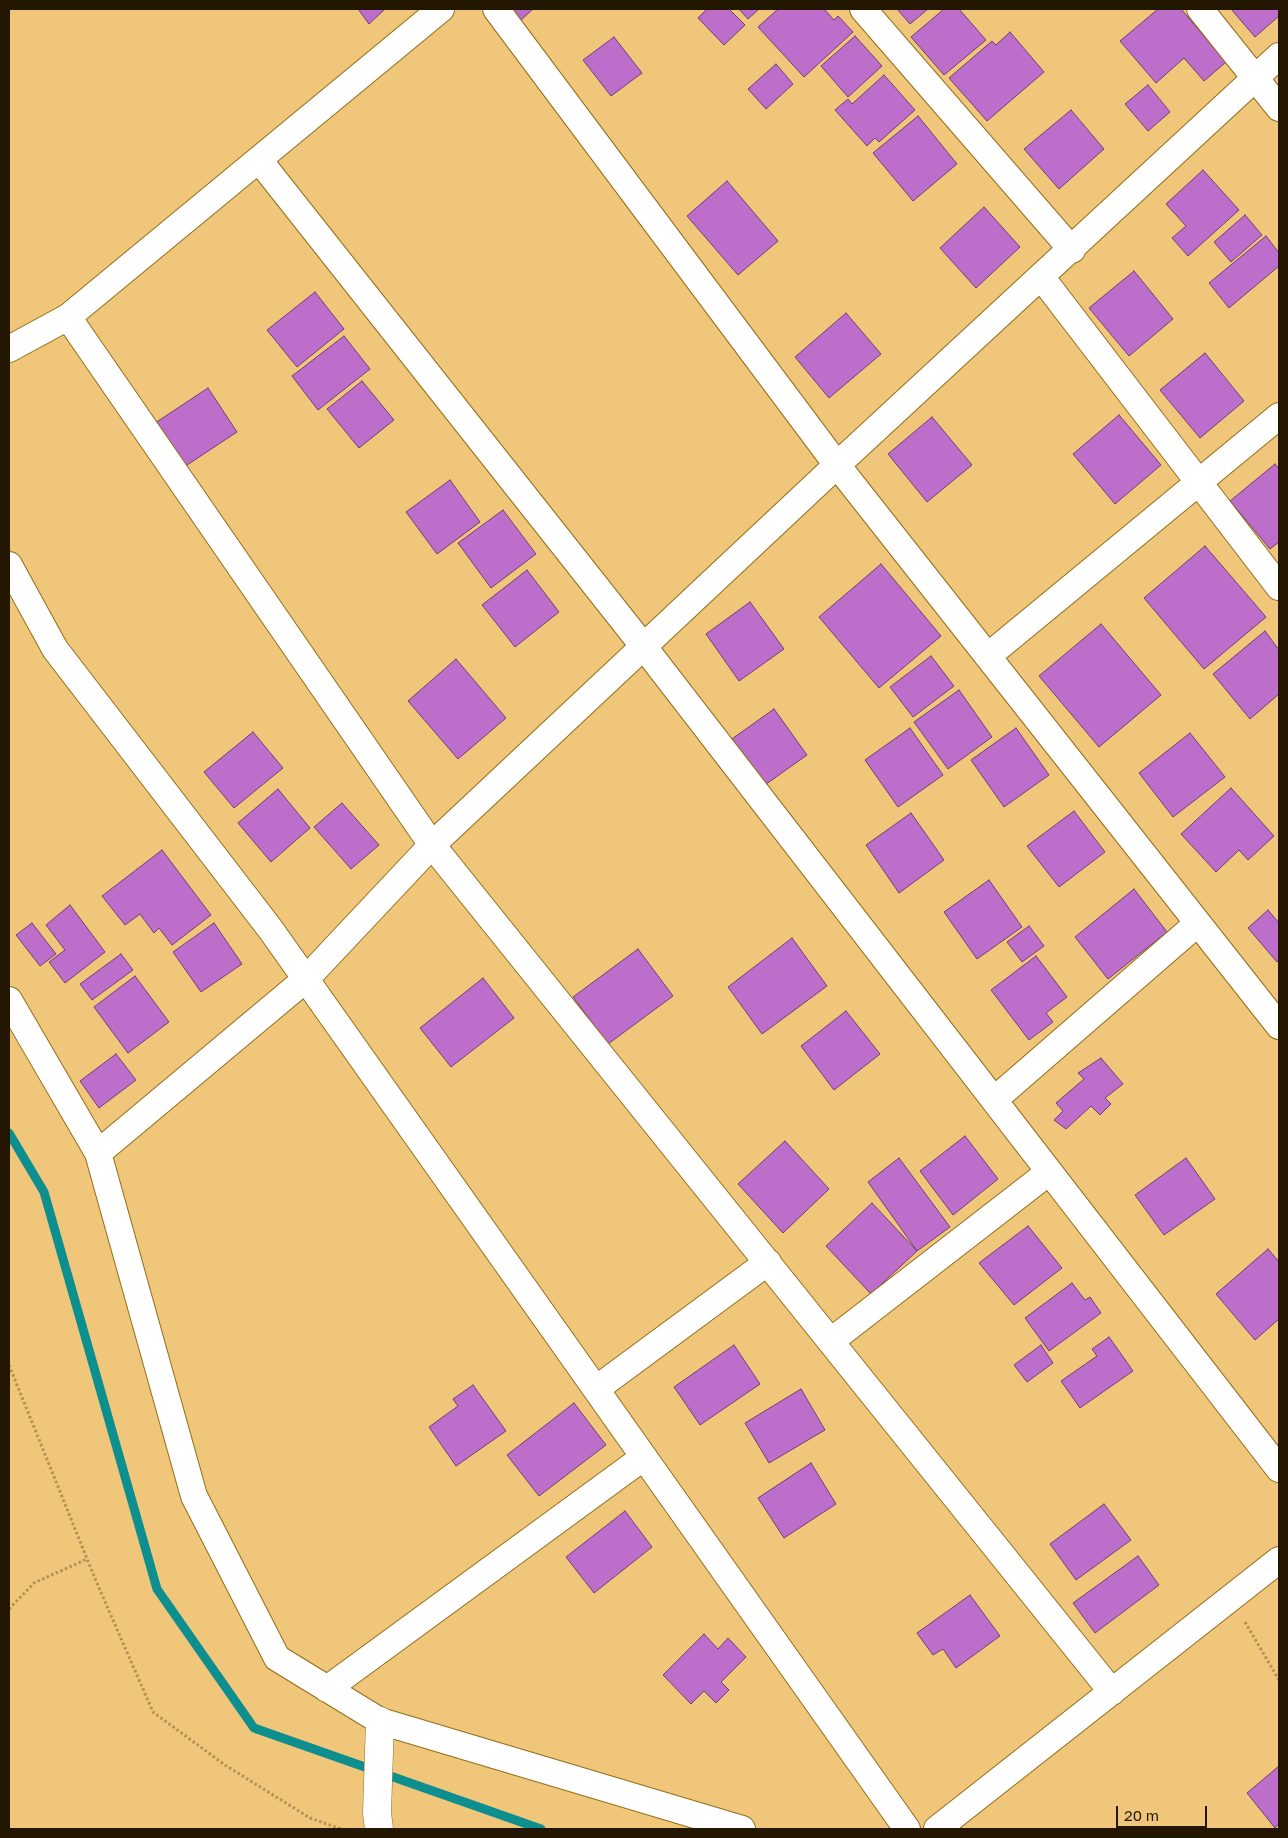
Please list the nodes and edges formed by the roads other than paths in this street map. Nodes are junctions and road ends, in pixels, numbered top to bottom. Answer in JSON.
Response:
{"nodes":[{"id":1,"x":441,"y":9,"type":"edge"},
{"id":2,"x":496,"y":9,"type":"edge"},
{"id":3,"x":863,"y":9,"type":"edge"},
{"id":4,"x":1200,"y":9,"type":"edge"},
{"id":5,"x":1279,"y":56,"type":"edge"},
{"id":6,"x":1255,"y":78,"type":"junction"},
{"id":7,"x":1279,"y":108,"type":"edge"},
{"id":8,"x":259,"y":160,"type":"junction"},
{"id":9,"x":1072,"y":250,"type":"junction"},
{"id":10,"x":1042,"y":278,"type":"junction"},
{"id":11,"x":68,"y":317,"type":"junction"},
{"id":12,"x":9,"y":349,"type":"edge"},
{"id":13,"x":1279,"y":416,"type":"edge"},
{"id":14,"x":837,"y":465,"type":"junction"},
{"id":15,"x":1200,"y":480,"type":"junction"},
{"id":16,"x":9,"y":565,"type":"edge"},
{"id":17,"x":1279,"y":587,"type":"edge"},
{"id":18,"x":644,"y":646,"type":"junction"},
{"id":19,"x":988,"y":656,"type":"junction"},
{"id":20,"x":432,"y":845,"type":"junction"},
{"id":21,"x":1198,"y":923,"type":"junction"},
{"id":22,"x":306,"y":979,"type":"junction"},
{"id":23,"x":9,"y":1000,"type":"edge"},
{"id":24,"x":1279,"y":1026,"type":"edge"},
{"id":25,"x":994,"y":1100,"type":"junction"},
{"id":26,"x":98,"y":1153,"type":"junction"},
{"id":27,"x":1049,"y":1172,"type":"junction"},
{"id":28,"x":768,"y":1262,"type":"junction"},
{"id":29,"x":831,"y":1341,"type":"junction"},
{"id":30,"x":596,"y":1389,"type":"junction"},
{"id":31,"x":644,"y":1457,"type":"junction"},
{"id":32,"x":1279,"y":1469,"type":"edge"},
{"id":33,"x":1279,"y":1560,"type":"edge"},
{"id":34,"x":327,"y":1689,"type":"junction"},
{"id":35,"x":1112,"y":1692,"type":"junction"},
{"id":36,"x":380,"y":1721,"type":"junction"},
{"id":37,"x":899,"y":1826,"type":"edge"},
{"id":38,"x":379,"y":1829,"type":"edge"},
{"id":39,"x":742,"y":1829,"type":"edge"},
{"id":40,"x":937,"y":1829,"type":"edge"}],
"edges":[{"from":1,"to":8,"type":"street"},
{"from":2,"to":14,"type":"street"},
{"from":3,"to":9,"type":"street"},
{"from":4,"to":6,"type":"street"},
{"from":5,"to":6,"type":"street"},
{"from":6,"to":7,"type":"street"},
{"from":6,"to":9,"type":"street"},
{"from":8,"to":11,"type":"street"},
{"from":8,"to":18,"type":"street"},
{"from":9,"to":10,"type":"street"},
{"from":10,"to":14,"type":"street"},
{"from":10,"to":15,"type":"street"},
{"from":11,"to":12,"type":"street"},
{"from":11,"to":20,"type":"street"},
{"from":13,"to":15,"type":"street"},
{"from":14,"to":18,"type":"street"},
{"from":14,"to":19,"type":"street"},
{"from":15,"to":17,"type":"street"},
{"from":15,"to":19,"type":"street"},
{"from":16,"to":22,"type":"street"},
{"from":18,"to":20,"type":"street"},
{"from":18,"to":25,"type":"street"},
{"from":19,"to":21,"type":"street"},
{"from":20,"to":22,"type":"street"},
{"from":20,"to":28,"type":"street"},
{"from":21,"to":24,"type":"street"},
{"from":21,"to":25,"type":"street"},
{"from":22,"to":26,"type":"street"},
{"from":22,"to":30,"type":"street"},
{"from":23,"to":26,"type":"street"},
{"from":25,"to":27,"type":"street"},
{"from":26,"to":34,"type":"street"},
{"from":27,"to":29,"type":"street"},
{"from":27,"to":32,"type":"street"},
{"from":28,"to":29,"type":"street"},
{"from":28,"to":30,"type":"street"},
{"from":29,"to":35,"type":"street"},
{"from":30,"to":31,"type":"street"},
{"from":31,"to":34,"type":"street"},
{"from":31,"to":37,"type":"street"},
{"from":33,"to":35,"type":"street"},
{"from":34,"to":36,"type":"street"},
{"from":35,"to":40,"type":"street"},
{"from":36,"to":38,"type":"street"},
{"from":36,"to":39,"type":"street"}]}
